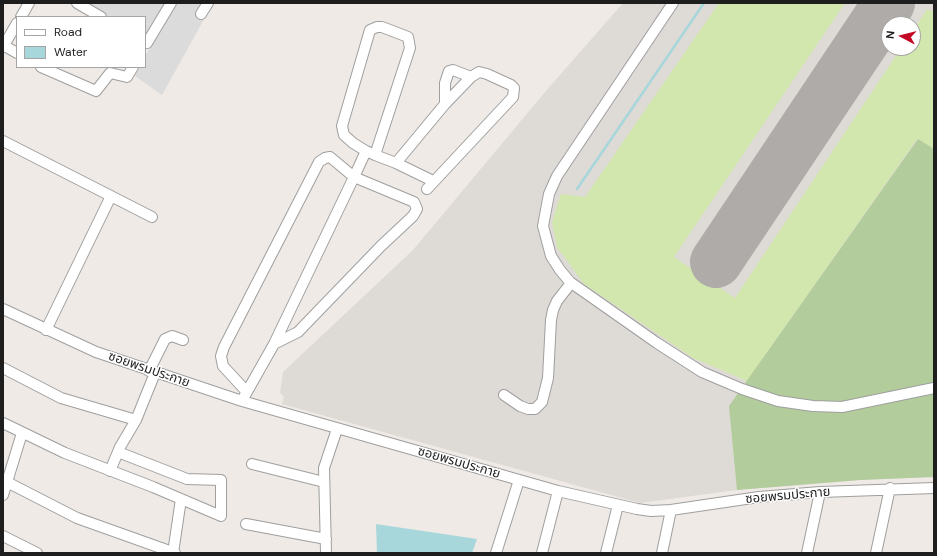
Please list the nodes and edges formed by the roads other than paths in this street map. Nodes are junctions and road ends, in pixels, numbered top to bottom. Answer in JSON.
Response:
{"nodes":[{"id":1,"x":29,"y":3,"type":"edge"},
{"id":2,"x":77,"y":3,"type":"edge"},
{"id":3,"x":169,"y":3,"type":"edge"},
{"id":4,"x":208,"y":3,"type":"edge"},
{"id":5,"x":673,"y":3,"type":"edge"},
{"id":6,"x":201,"y":14,"type":"dead end"},
{"id":7,"x":22,"y":16,"type":"edge"},
{"id":8,"x":100,"y":16,"type":"edge"},
{"id":9,"x":16,"y":25,"type":"edge"},
{"id":10,"x":146,"y":44,"type":"edge"},
{"id":11,"x":3,"y":46,"type":"edge"},
{"id":12,"x":16,"y":52,"type":"edge"},
{"id":13,"x":43,"y":68,"type":"edge"},
{"id":14,"x":132,"y":68,"type":"edge"},
{"id":15,"x":470,"y":77,"type":"junction"},
{"id":16,"x":444,"y":104,"type":"junction"},
{"id":17,"x":3,"y":141,"type":"edge"},
{"id":18,"x":370,"y":153,"type":"junction"},
{"id":19,"x":396,"y":163,"type":"junction"},
{"id":20,"x":354,"y":176,"type":"junction"},
{"id":21,"x":111,"y":196,"type":"junction"},
{"id":22,"x":152,"y":217,"type":"dead end"},
{"id":23,"x":571,"y":282,"type":"junction"},
{"id":24,"x":3,"y":309,"type":"edge"},
{"id":25,"x":46,"y":330,"type":"junction"},
{"id":26,"x":183,"y":340,"type":"dead end"},
{"id":27,"x":274,"y":344,"type":"junction"},
{"id":28,"x":3,"y":368,"type":"edge"},
{"id":29,"x":152,"y":372,"type":"junction"},
{"id":30,"x":934,"y":388,"type":"edge"},
{"id":31,"x":504,"y":395,"type":"dead end"},
{"id":32,"x":244,"y":396,"type":"junction"},
{"id":33,"x":136,"y":420,"type":"junction"},
{"id":34,"x":3,"y":423,"type":"edge"},
{"id":35,"x":337,"y":429,"type":"junction"},
{"id":36,"x":22,"y":433,"type":"junction"},
{"id":37,"x":118,"y":452,"type":"junction"},
{"id":38,"x":252,"y":464,"type":"dead end"},
{"id":39,"x":110,"y":470,"type":"junction"},
{"id":40,"x":519,"y":480,"type":"junction"},
{"id":41,"x":5,"y":481,"type":"edge"},
{"id":42,"x":324,"y":482,"type":"junction"},
{"id":43,"x":890,"y":488,"type":"junction"},
{"id":44,"x":934,"y":488,"type":"edge"},
{"id":45,"x":558,"y":491,"type":"junction"},
{"id":46,"x":820,"y":492,"type":"junction"},
{"id":47,"x":3,"y":495,"type":"edge"},
{"id":48,"x":181,"y":499,"type":"junction"},
{"id":49,"x":618,"y":505,"type":"junction"},
{"id":50,"x":671,"y":510,"type":"junction"},
{"id":51,"x":246,"y":524,"type":"dead end"},
{"id":52,"x":3,"y":536,"type":"edge"},
{"id":53,"x":326,"y":539,"type":"junction"},
{"id":54,"x":37,"y":553,"type":"edge"},
{"id":55,"x":174,"y":553,"type":"edge"},
{"id":56,"x":326,"y":553,"type":"edge"},
{"id":57,"x":496,"y":553,"type":"edge"},
{"id":58,"x":542,"y":553,"type":"edge"},
{"id":59,"x":606,"y":553,"type":"edge"},
{"id":60,"x":662,"y":553,"type":"edge"},
{"id":61,"x":807,"y":553,"type":"edge"},
{"id":62,"x":876,"y":553,"type":"edge"}],
"edges":[{"from":1,"to":7,"type":"street"},
{"from":2,"to":8,"type":"street"},
{"from":3,"to":10,"type":"street"},
{"from":4,"to":6,"type":"street"},
{"from":5,"to":23,"type":"street"},
{"from":9,"to":11,"type":"street"},
{"from":11,"to":12,"type":"street"},
{"from":13,"to":14,"type":"street"},
{"from":15,"to":16,"type":"street"},
{"from":15,"to":16,"type":"street"},
{"from":15,"to":19,"type":"street"},
{"from":16,"to":19,"type":"street"},
{"from":17,"to":21,"type":"street"},
{"from":18,"to":18,"type":"street"},
{"from":18,"to":19,"type":"street"},
{"from":18,"to":20,"type":"street"},
{"from":20,"to":27,"type":"street"},
{"from":20,"to":27,"type":"street"},
{"from":20,"to":32,"type":"street"},
{"from":21,"to":22,"type":"street"},
{"from":21,"to":25,"type":"street"},
{"from":23,"to":30,"type":"street"},
{"from":23,"to":31,"type":"street"},
{"from":24,"to":25,"type":"street","name":"ซอยพรมประกาย"},
{"from":25,"to":29,"type":"street","name":"ซอยพรมประกาย"},
{"from":26,"to":29,"type":"street"},
{"from":27,"to":32,"type":"street"},
{"from":28,"to":33,"type":"street"},
{"from":29,"to":32,"type":"street","name":"ซอยพรมประกาย"},
{"from":29,"to":33,"type":"street"},
{"from":32,"to":35,"type":"street","name":"ซอยพรมประกาย"},
{"from":33,"to":37,"type":"street"},
{"from":34,"to":36,"type":"street"},
{"from":35,"to":40,"type":"street","name":"ซอยพรมประกาย"},
{"from":35,"to":42,"type":"street"},
{"from":36,"to":39,"type":"street"},
{"from":36,"to":41,"type":"street"},
{"from":37,"to":39,"type":"street"},
{"from":37,"to":48,"type":"street"},
{"from":38,"to":42,"type":"street"},
{"from":39,"to":48,"type":"street"},
{"from":40,"to":45,"type":"street","name":"ซอยพรมประกาย"},
{"from":40,"to":57,"type":"street"},
{"from":41,"to":47,"type":"street"},
{"from":41,"to":55,"type":"street"},
{"from":42,"to":53,"type":"street"},
{"from":43,"to":44,"type":"street","name":"ซอยพรมประกาย"},
{"from":43,"to":46,"type":"street","name":"ซอยพรมประกาย"},
{"from":43,"to":62,"type":"street"},
{"from":45,"to":49,"type":"street","name":"ซอยพรมประกาย"},
{"from":45,"to":58,"type":"street"},
{"from":46,"to":50,"type":"street","name":"ซอยพรมประกาย"},
{"from":46,"to":61,"type":"street"},
{"from":48,"to":55,"type":"street"},
{"from":49,"to":50,"type":"street","name":"ซอยพรมประกาย"},
{"from":49,"to":59,"type":"street"},
{"from":50,"to":60,"type":"street"},
{"from":51,"to":53,"type":"street"},
{"from":52,"to":54,"type":"street"},
{"from":53,"to":56,"type":"street"}]}
